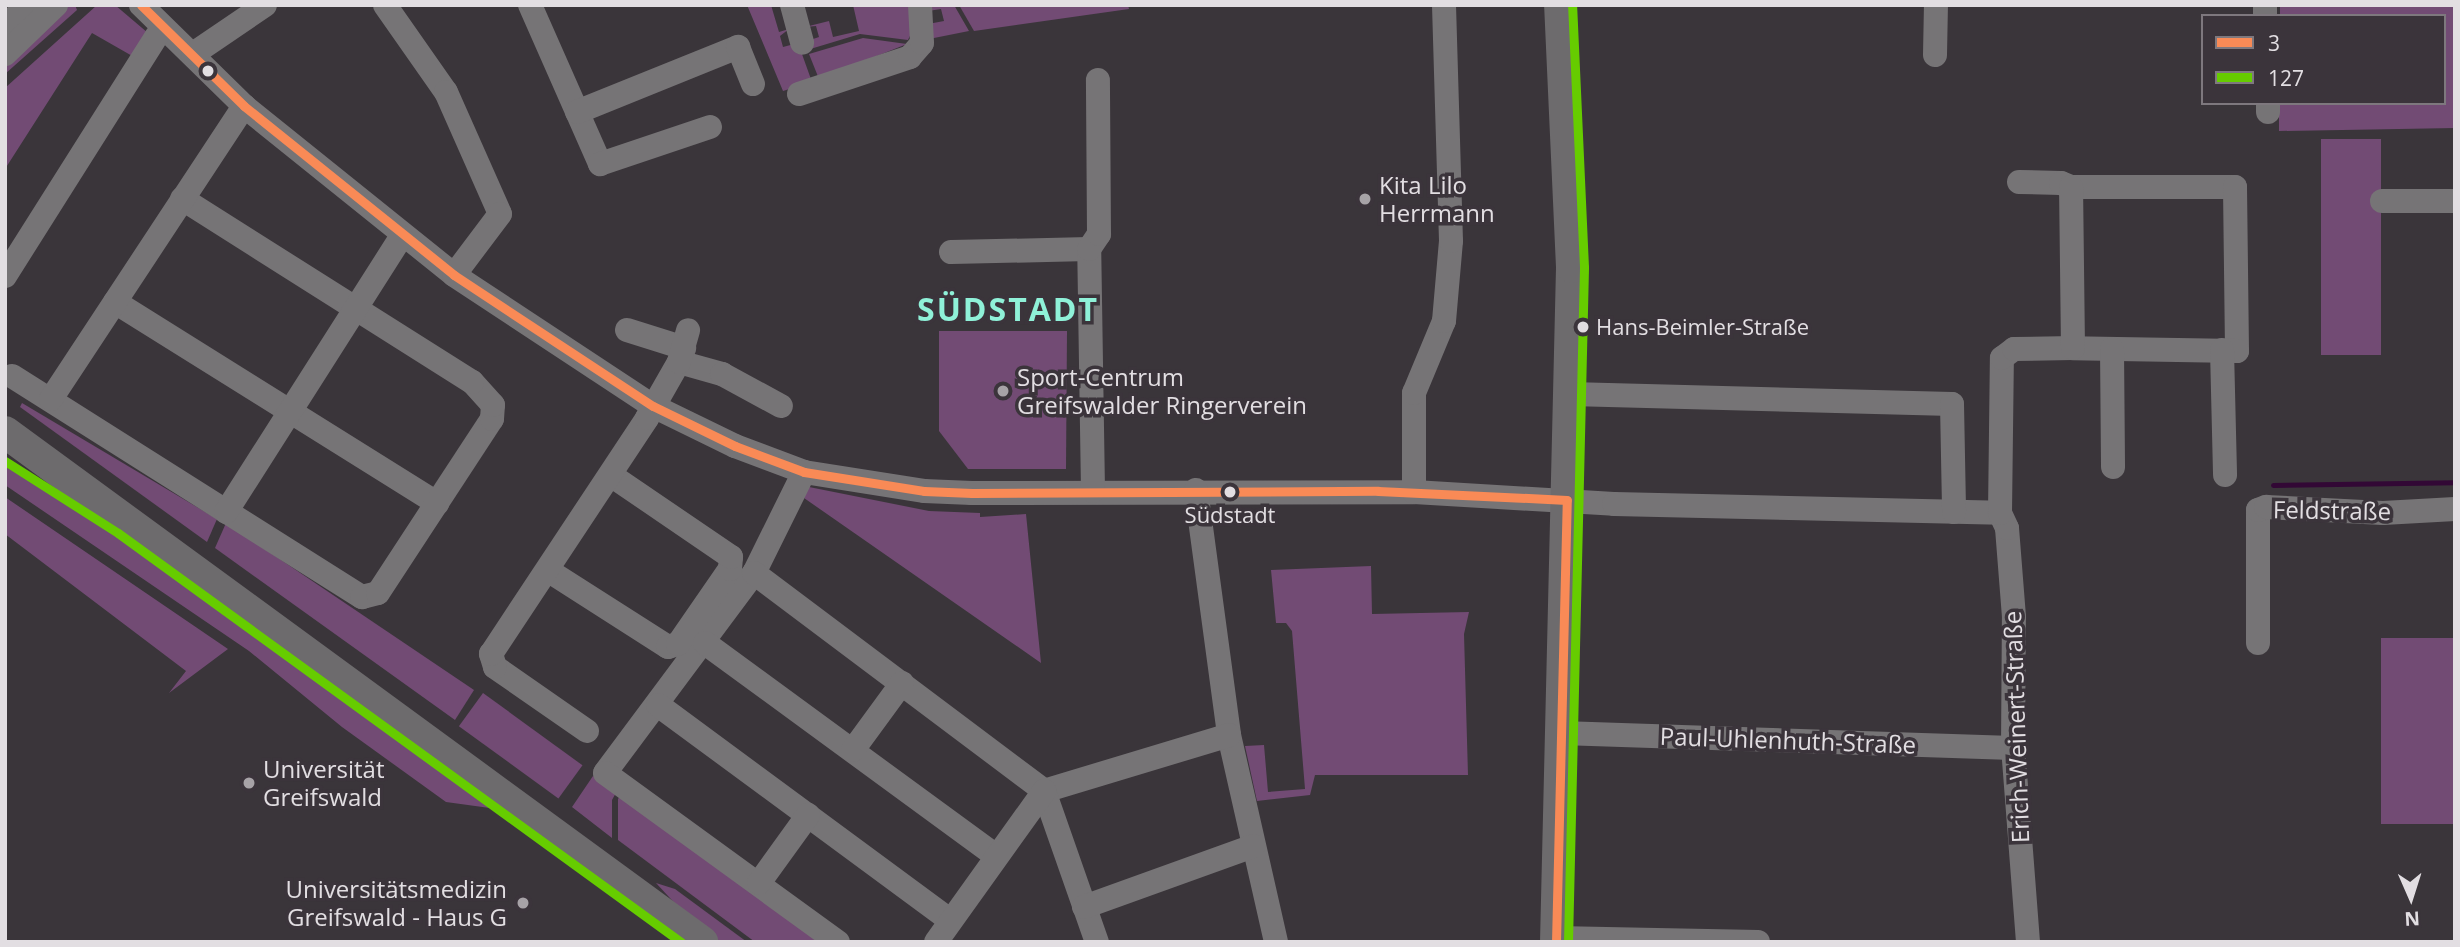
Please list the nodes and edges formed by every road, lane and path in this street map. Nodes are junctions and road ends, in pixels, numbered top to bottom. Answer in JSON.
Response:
{"nodes":[{"id":1,"x":30,"y":5,"type":"edge"},
{"id":2,"x":56,"y":5,"type":"edge"},
{"id":3,"x":141,"y":5,"type":"edge"},
{"id":4,"x":265,"y":5,"type":"edge"},
{"id":5,"x":385,"y":5,"type":"edge"},
{"id":6,"x":530,"y":5,"type":"edge"},
{"id":7,"x":792,"y":5,"type":"edge"},
{"id":8,"x":920,"y":5,"type":"edge"},
{"id":9,"x":1444,"y":5,"type":"edge"},
{"id":10,"x":1560,"y":5,"type":"edge"},
{"id":11,"x":1936,"y":5,"type":"edge"},
{"id":12,"x":157,"y":22,"type":"edge"},
{"id":13,"x":5,"y":25,"type":"edge"},
{"id":14,"x":802,"y":43,"type":"dead end"},
{"id":15,"x":5,"y":54,"type":"edge"},
{"id":16,"x":193,"y":54,"type":"junction"},
{"id":17,"x":1935,"y":55,"type":"dead end"},
{"id":18,"x":1098,"y":80,"type":"dead end"},
{"id":19,"x":752,"y":84,"type":"dead end"},
{"id":20,"x":799,"y":94,"type":"dead end"},
{"id":21,"x":244,"y":106,"type":"junction"},
{"id":22,"x":577,"y":112,"type":"junction"},
{"id":23,"x":710,"y":127,"type":"dead end"},
{"id":24,"x":2019,"y":183,"type":"dead end"},
{"id":25,"x":2071,"y":187,"type":"junction"},
{"id":26,"x":182,"y":199,"type":"junction"},
{"id":27,"x":2382,"y":201,"type":"dead end"},
{"id":28,"x":2455,"y":201,"type":"edge"},
{"id":29,"x":401,"y":237,"type":"junction"},
{"id":30,"x":1089,"y":249,"type":"junction"},
{"id":31,"x":951,"y":252,"type":"dead end"},
{"id":32,"x":454,"y":275,"type":"junction"},
{"id":33,"x":5,"y":276,"type":"edge"},
{"id":34,"x":115,"y":302,"type":"junction"},
{"id":35,"x":357,"y":311,"type":"junction"},
{"id":36,"x":627,"y":330,"type":"dead end"},
{"id":37,"x":684,"y":347,"type":"junction"},
{"id":38,"x":2073,"y":348,"type":"junction"},
{"id":39,"x":2112,"y":349,"type":"junction"},
{"id":40,"x":2221,"y":350,"type":"junction"},
{"id":41,"x":12,"y":376,"type":"dead end"},
{"id":42,"x":1570,"y":394,"type":"junction"},
{"id":43,"x":51,"y":399,"type":"junction"},
{"id":44,"x":781,"y":406,"type":"dead end"},
{"id":45,"x":653,"y":407,"type":"junction"},
{"id":46,"x":292,"y":411,"type":"junction"},
{"id":47,"x":5,"y":432,"type":"edge"},
{"id":48,"x":5,"y":446,"type":"edge"},
{"id":49,"x":2113,"y":467,"type":"dead end"},
{"id":50,"x":804,"y":471,"type":"junction"},
{"id":51,"x":611,"y":475,"type":"junction"},
{"id":52,"x":2225,"y":475,"type":"dead end"},
{"id":53,"x":1196,"y":490,"type":"junction"},
{"id":54,"x":1093,"y":491,"type":"junction"},
{"id":55,"x":1414,"y":492,"type":"junction"},
{"id":56,"x":1567,"y":500,"type":"junction"},
{"id":57,"x":437,"y":503,"type":"junction"},
{"id":58,"x":2455,"y":509,"type":"edge"},
{"id":59,"x":226,"y":512,"type":"junction"},
{"id":60,"x":1954,"y":512,"type":"junction"},
{"id":61,"x":2000,"y":513,"type":"junction"},
{"id":62,"x":125,"y":523,"type":"junction"},
{"id":63,"x":549,"y":571,"type":"junction"},
{"id":64,"x":754,"y":573,"type":"junction"},
{"id":65,"x":705,"y":643,"type":"junction"},
{"id":66,"x":2258,"y":643,"type":"dead end"},
{"id":67,"x":902,"y":683,"type":"junction"},
{"id":68,"x":658,"y":705,"type":"junction"},
{"id":69,"x":587,"y":731,"type":"dead end"},
{"id":70,"x":1562,"y":733,"type":"junction"},
{"id":71,"x":1229,"y":734,"type":"junction"},
{"id":72,"x":2014,"y":748,"type":"junction"},
{"id":73,"x":853,"y":750,"type":"junction"},
{"id":74,"x":1044,"y":791,"type":"junction"},
{"id":75,"x":808,"y":815,"type":"junction"},
{"id":76,"x":1253,"y":846,"type":"junction"},
{"id":77,"x":995,"y":855,"type":"junction"},
{"id":78,"x":760,"y":883,"type":"junction"},
{"id":79,"x":1084,"y":906,"type":"junction"},
{"id":80,"x":950,"y":920,"type":"junction"},
{"id":81,"x":1556,"y":940,"type":"edge"},
{"id":82,"x":702,"y":942,"type":"edge"},
{"id":83,"x":838,"y":942,"type":"edge"},
{"id":84,"x":936,"y":942,"type":"edge"},
{"id":85,"x":1097,"y":942,"type":"edge"},
{"id":86,"x":1276,"y":942,"type":"edge"},
{"id":87,"x":1758,"y":942,"type":"edge"},
{"id":88,"x":2028,"y":942,"type":"edge"}],
"edges":[{"from":1,"to":13,"type":"street"},
{"from":2,"to":15,"type":"street"},
{"from":3,"to":12,"type":"street"},
{"from":4,"to":16,"type":"street"},
{"from":5,"to":32,"type":"street"},
{"from":6,"to":22,"type":"street"},
{"from":7,"to":14,"type":"street"},
{"from":8,"to":20,"type":"street"},
{"from":9,"to":55,"type":"street"},
{"from":10,"to":42,"type":"main road"},
{"from":11,"to":17,"type":"street"},
{"from":12,"to":16,"type":"street"},
{"from":12,"to":33,"type":"street"},
{"from":16,"to":21,"type":"street"},
{"from":18,"to":30,"type":"street"},
{"from":19,"to":22,"type":"street"},
{"from":21,"to":26,"type":"street"},
{"from":21,"to":29,"type":"street"},
{"from":22,"to":23,"type":"street"},
{"from":24,"to":25,"type":"street"},
{"from":25,"to":38,"type":"street"},
{"from":25,"to":40,"type":"street"},
{"from":26,"to":34,"type":"street"},
{"from":26,"to":35,"type":"street"},
{"from":27,"to":28,"type":"street"},
{"from":29,"to":32,"type":"street"},
{"from":29,"to":35,"type":"street"},
{"from":30,"to":31,"type":"street"},
{"from":30,"to":54,"type":"street"},
{"from":32,"to":45,"type":"street"},
{"from":34,"to":43,"type":"street"},
{"from":34,"to":46,"type":"street"},
{"from":35,"to":46,"type":"street"},
{"from":35,"to":57,"type":"street"},
{"from":36,"to":37,"type":"street"},
{"from":37,"to":44,"type":"street"},
{"from":37,"to":45,"type":"street"},
{"from":38,"to":39,"type":"street"},
{"from":38,"to":61,"type":"street","name":"Erich-Weinert-Straße"},
{"from":39,"to":40,"type":"street"},
{"from":39,"to":49,"type":"street"},
{"from":40,"to":52,"type":"street"},
{"from":41,"to":43,"type":"street"},
{"from":42,"to":56,"type":"main road"},
{"from":42,"to":60,"type":"street"},
{"from":43,"to":59,"type":"street"},
{"from":45,"to":50,"type":"street"},
{"from":45,"to":51,"type":"street"},
{"from":46,"to":57,"type":"street"},
{"from":46,"to":59,"type":"street"},
{"from":47,"to":62,"type":"main road"},
{"from":48,"to":62,"type":"main road"},
{"from":50,"to":54,"type":"street"},
{"from":50,"to":64,"type":"street"},
{"from":51,"to":63,"type":"street"},
{"from":51,"to":63,"type":"street"},
{"from":53,"to":54,"type":"street"},
{"from":53,"to":55,"type":"street"},
{"from":53,"to":71,"type":"street"},
{"from":55,"to":56,"type":"street"},
{"from":56,"to":60,"type":"street"},
{"from":56,"to":70,"type":"main road"},
{"from":57,"to":59,"type":"street"},
{"from":58,"to":66,"type":"street","name":"Feldstraße"},
{"from":60,"to":61,"type":"street"},
{"from":61,"to":72,"type":"street","name":"Erich-Weinert-Straße"},
{"from":62,"to":82,"type":"main road"},
{"from":63,"to":69,"type":"street"},
{"from":64,"to":65,"type":"street"},
{"from":64,"to":67,"type":"street"},
{"from":65,"to":68,"type":"street"},
{"from":65,"to":73,"type":"street"},
{"from":67,"to":73,"type":"street"},
{"from":67,"to":74,"type":"street"},
{"from":68,"to":75,"type":"street"},
{"from":68,"to":78,"type":"street"},
{"from":70,"to":72,"type":"street","name":"Paul-Uhlenhuth-Straße"},
{"from":70,"to":81,"type":"main road"},
{"from":71,"to":74,"type":"street"},
{"from":71,"to":76,"type":"street"},
{"from":72,"to":88,"type":"street","name":"Erich-Weinert-Straße"},
{"from":73,"to":77,"type":"street"},
{"from":74,"to":77,"type":"street"},
{"from":74,"to":79,"type":"street"},
{"from":75,"to":78,"type":"street"},
{"from":75,"to":80,"type":"street"},
{"from":76,"to":79,"type":"street"},
{"from":76,"to":86,"type":"street"},
{"from":77,"to":80,"type":"street"},
{"from":78,"to":83,"type":"street"},
{"from":79,"to":85,"type":"street"},
{"from":80,"to":84,"type":"street"},
{"from":81,"to":87,"type":"street"}]}
